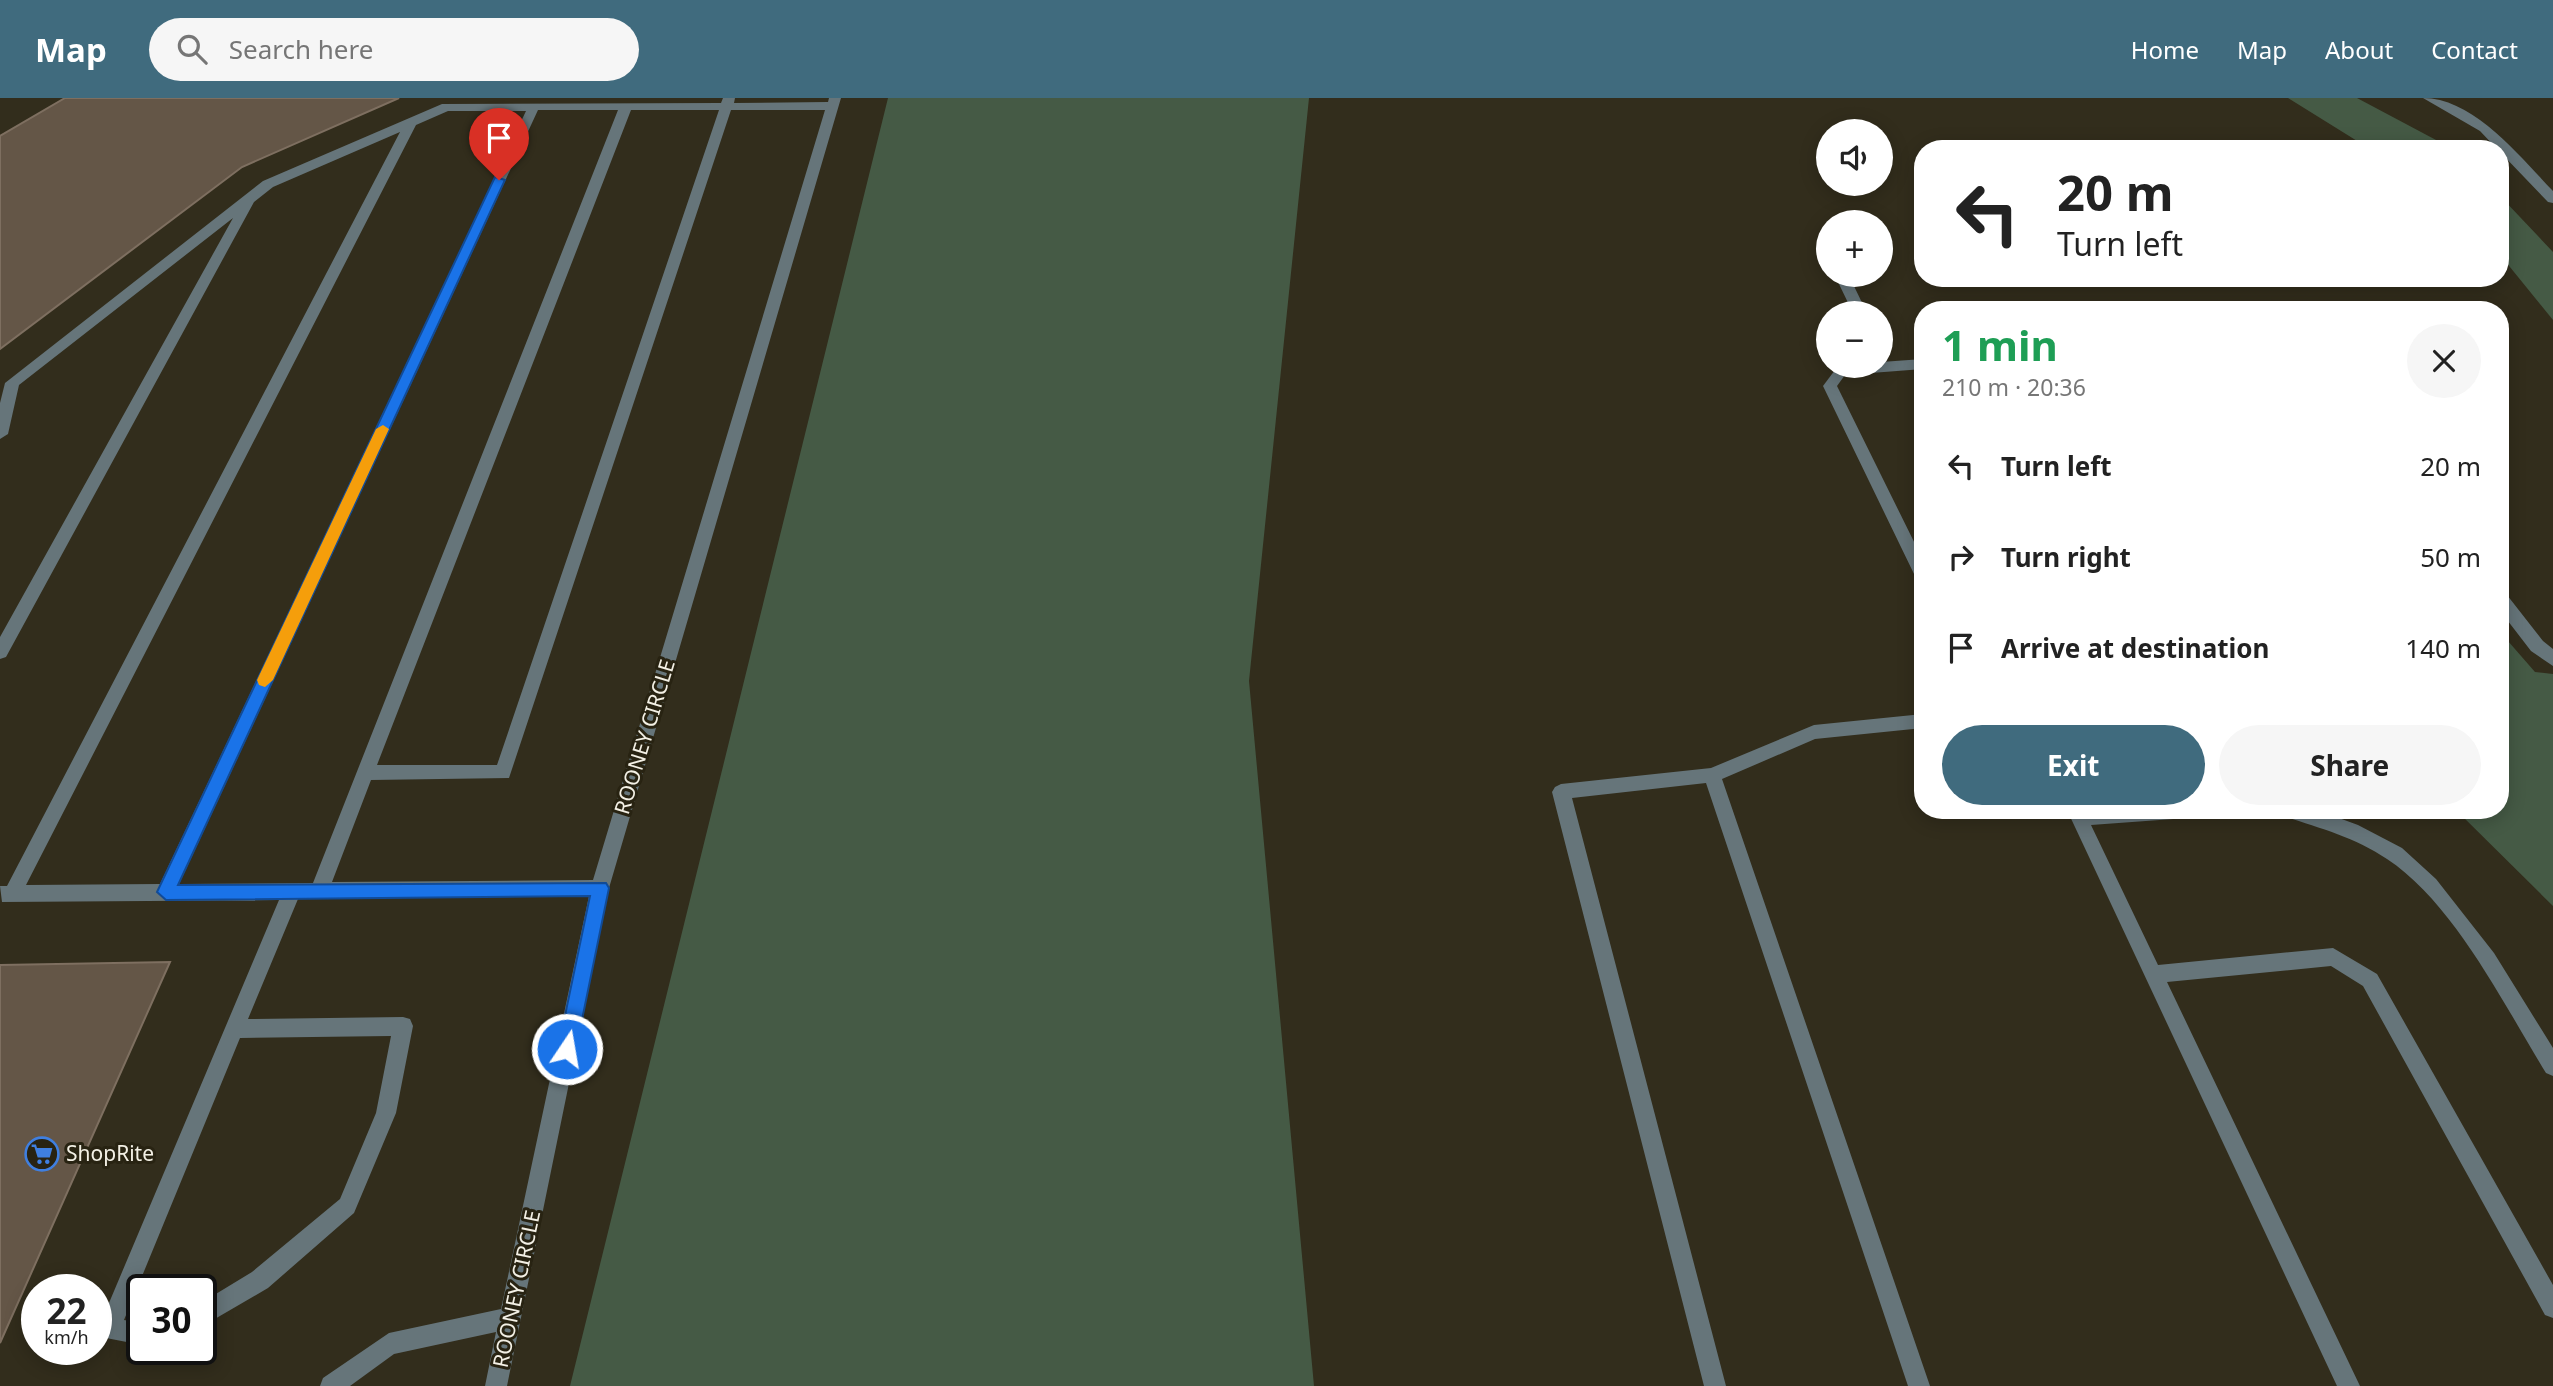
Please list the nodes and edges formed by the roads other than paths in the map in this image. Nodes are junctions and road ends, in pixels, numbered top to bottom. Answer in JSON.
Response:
{"nodes":[{"id":1,"x":2429,"y":98,"type":"edge"},
{"id":2,"x":728,"y":102,"type":"edge"},
{"id":3,"x":833,"y":102,"type":"edge"},
{"id":4,"x":534,"y":106,"type":"junction"},
{"id":5,"x":626,"y":106,"type":"junction"},
{"id":6,"x":411,"y":122,"type":"junction"},
{"id":7,"x":2496,"y":140,"type":"edge"},
{"id":8,"x":2509,"y":154,"type":"edge"},
{"id":9,"x":251,"y":197,"type":"junction"},
{"id":10,"x":2553,"y":199,"type":"edge"},
{"id":11,"x":1893,"y":362,"type":"edge"},
{"id":12,"x":1914,"y":364,"type":"edge"},
{"id":13,"x":1836,"y":378,"type":"edge"},
{"id":14,"x":0,"y":434,"type":"edge"},
{"id":15,"x":1914,"y":558,"type":"edge"},
{"id":16,"x":2509,"y":610,"type":"edge"},
{"id":17,"x":0,"y":652,"type":"edge"},
{"id":18,"x":2553,"y":659,"type":"edge"},
{"id":19,"x":1914,"y":722,"type":"edge"},
{"id":20,"x":365,"y":772,"type":"junction"},
{"id":21,"x":1712,"y":775,"type":"junction"},
{"id":22,"x":2079,"y":819,"type":"edge"},
{"id":23,"x":2321,"y":819,"type":"edge"},
{"id":24,"x":600,"y":888,"type":"junction"},
{"id":25,"x":292,"y":891,"type":"junction"},
{"id":26,"x":319,"y":891,"type":"junction"},
{"id":27,"x":166,"y":892,"type":"junction"},
{"id":28,"x":6,"y":894,"type":"edge"},
{"id":29,"x":2153,"y":974,"type":"junction"},
{"id":30,"x":235,"y":1029,"type":"junction"},
{"id":31,"x":2553,"y":1066,"type":"edge"},
{"id":32,"x":132,"y":1274,"type":"edge"},
{"id":33,"x":126,"y":1289,"type":"edge"},
{"id":34,"x":217,"y":1306,"type":"edge"},
{"id":35,"x":2553,"y":1307,"type":"edge"},
{"id":36,"x":512,"y":1318,"type":"junction"},
{"id":37,"x":126,"y":1332,"type":"edge"},
{"id":38,"x":331,"y":1386,"type":"edge"},
{"id":39,"x":496,"y":1386,"type":"edge"},
{"id":40,"x":1715,"y":1386,"type":"edge"},
{"id":41,"x":1919,"y":1386,"type":"edge"},
{"id":42,"x":2349,"y":1386,"type":"edge"}],
"edges":[{"from":1,"to":7,"type":"street"},
{"from":2,"to":3,"type":"street"},
{"from":2,"to":5,"type":"street"},
{"from":2,"to":20,"type":"street"},
{"from":3,"to":24,"type":"street","name":"ROONEY CIRCLE"},
{"from":4,"to":5,"type":"street"},
{"from":4,"to":6,"type":"street"},
{"from":4,"to":27,"type":"street"},
{"from":5,"to":20,"type":"street"},
{"from":6,"to":9,"type":"street"},
{"from":6,"to":28,"type":"street"},
{"from":8,"to":10,"type":"street"},
{"from":9,"to":14,"type":"street"},
{"from":9,"to":17,"type":"street"},
{"from":11,"to":12,"type":"street"},
{"from":13,"to":15,"type":"street"},
{"from":16,"to":18,"type":"street"},
{"from":19,"to":21,"type":"street"},
{"from":20,"to":26,"type":"street"},
{"from":21,"to":40,"type":"street"},
{"from":21,"to":41,"type":"street"},
{"from":22,"to":29,"type":"street"},
{"from":23,"to":31,"type":"street"},
{"from":24,"to":26,"type":"street"},
{"from":24,"to":36,"type":"street","name":"ROONEY CIRCLE"},
{"from":25,"to":26,"type":"street"},
{"from":25,"to":27,"type":"street"},
{"from":25,"to":30,"type":"street"},
{"from":27,"to":28,"type":"street"},
{"from":29,"to":35,"type":"street"},
{"from":29,"to":42,"type":"street"},
{"from":30,"to":32,"type":"street"},
{"from":30,"to":34,"type":"street"},
{"from":33,"to":37,"type":"street"},
{"from":36,"to":38,"type":"street"},
{"from":36,"to":39,"type":"street","name":"ROONEY CIRCLE"}]}
